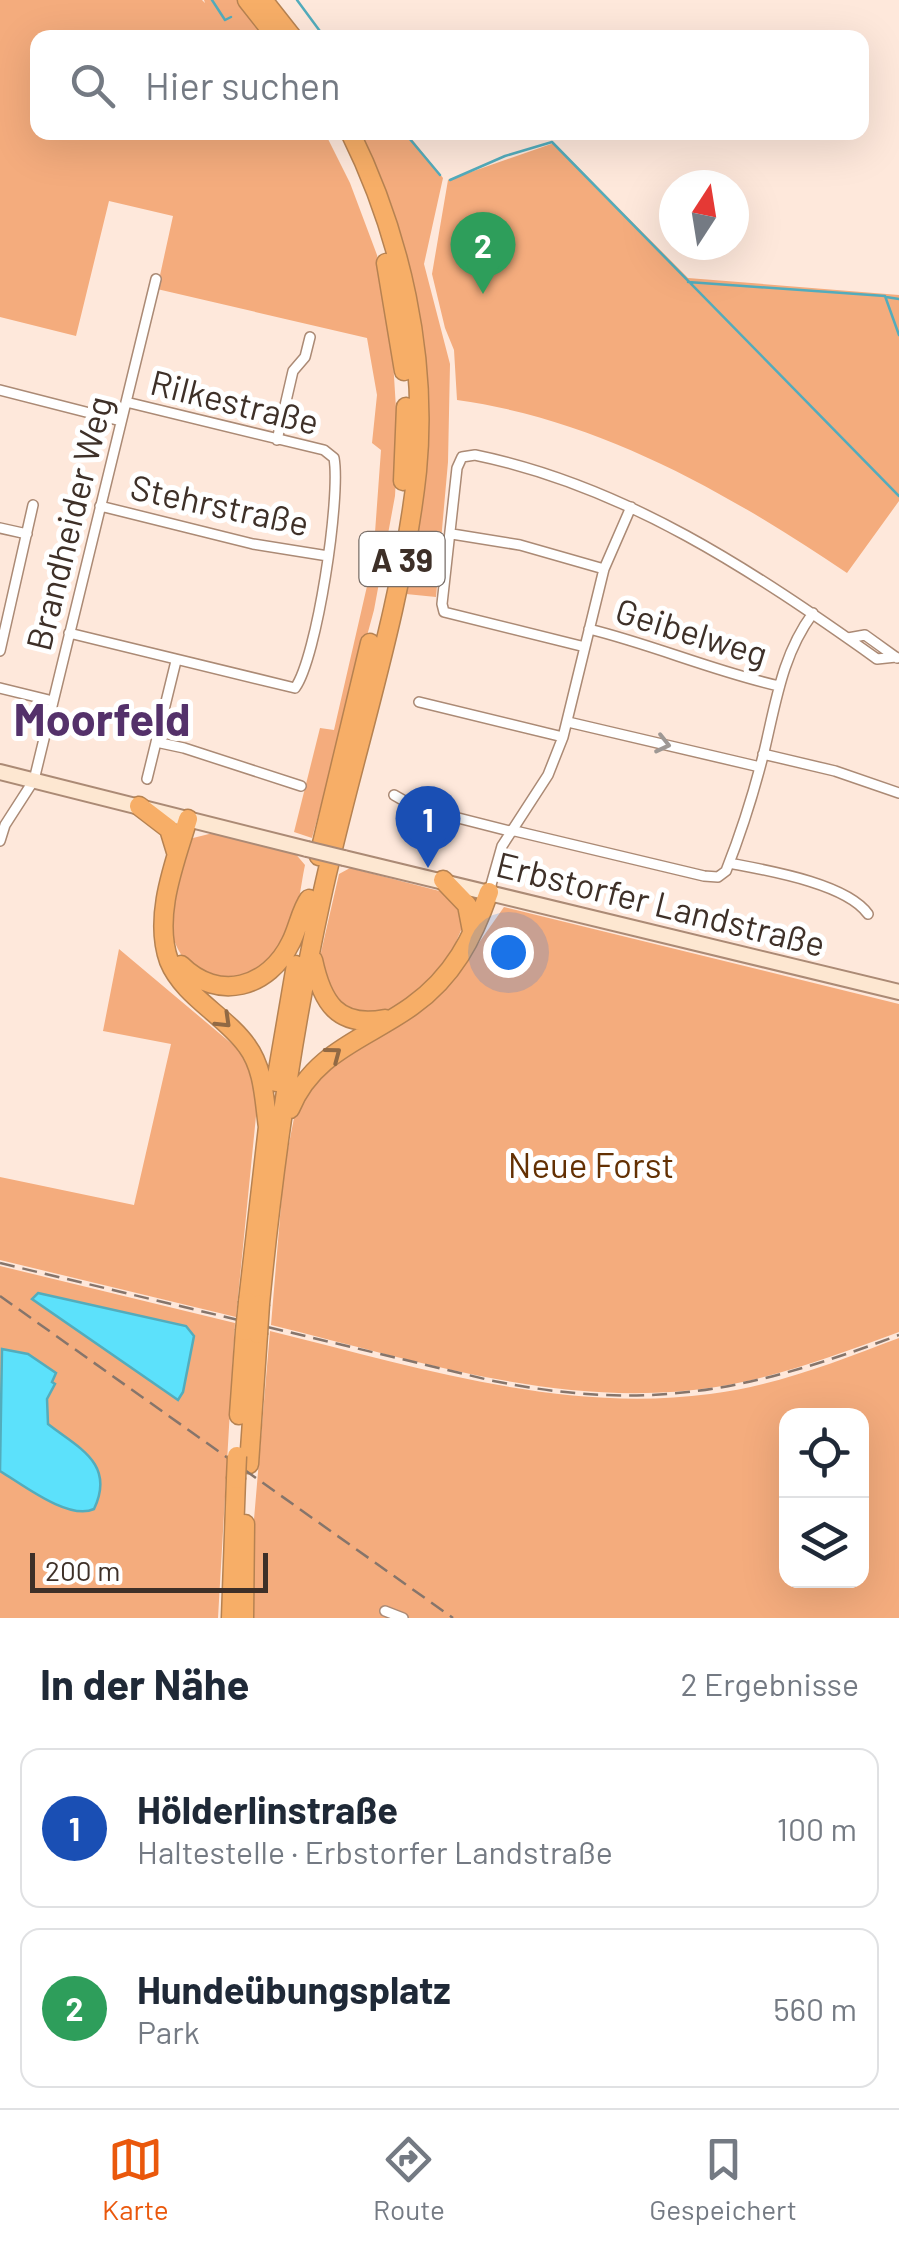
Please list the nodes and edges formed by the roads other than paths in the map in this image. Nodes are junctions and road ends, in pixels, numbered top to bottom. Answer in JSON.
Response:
{"nodes":[{"id":1,"x":247,"y":0,"type":"edge"},
{"id":2,"x":263,"y":0,"type":"edge"},
{"id":3,"x":271,"y":30,"type":"edge"},
{"id":4,"x":286,"y":30,"type":"edge"},
{"id":5,"x":340,"y":140,"type":"edge"},
{"id":6,"x":353,"y":140,"type":"edge"},
{"id":7,"x":156,"y":279,"type":"dead end"},
{"id":8,"x":310,"y":337,"type":"dead end"},
{"id":9,"x":0,"y":390,"type":"edge"},
{"id":10,"x":126,"y":402,"type":"junction"},
{"id":11,"x":121,"y":421,"type":"junction"},
{"id":12,"x":277,"y":440,"type":"junction"},
{"id":13,"x":33,"y":505,"type":"dead end"},
{"id":14,"x":100,"y":506,"type":"junction"},
{"id":15,"x":631,"y":507,"type":"junction"},
{"id":16,"x":0,"y":528,"type":"edge"},
{"id":17,"x":26,"y":534,"type":"junction"},
{"id":18,"x":452,"y":534,"type":"junction"},
{"id":19,"x":328,"y":556,"type":"junction"},
{"id":20,"x":604,"y":569,"type":"junction"},
{"id":21,"x":812,"y":612,"type":"junction"},
{"id":22,"x":589,"y":629,"type":"junction"},
{"id":23,"x":69,"y":633,"type":"junction"},
{"id":24,"x":585,"y":647,"type":"junction"},
{"id":25,"x":0,"y":651,"type":"edge"},
{"id":26,"x":897,"y":658,"type":"edge"},
{"id":27,"x":176,"y":660,"type":"junction"},
{"id":28,"x":779,"y":686,"type":"junction"},
{"id":29,"x":0,"y":688,"type":"edge"},
{"id":30,"x":52,"y":701,"type":"junction"},
{"id":31,"x":420,"y":702,"type":"dead end"},
{"id":32,"x":568,"y":722,"type":"junction"},
{"id":33,"x":562,"y":736,"type":"junction"},
{"id":34,"x":156,"y":742,"type":"junction"},
{"id":35,"x":763,"y":754,"type":"junction"},
{"id":36,"x":760,"y":767,"type":"junction"},
{"id":37,"x":0,"y":772,"type":"edge"},
{"id":38,"x":34,"y":780,"type":"junction"},
{"id":39,"x":146,"y":780,"type":"dead end"},
{"id":40,"x":300,"y":786,"type":"dead end"},
{"id":41,"x":899,"y":792,"type":"edge"},
{"id":42,"x":394,"y":795,"type":"dead end"},
{"id":43,"x":139,"y":806,"type":"junction"},
{"id":44,"x":188,"y":819,"type":"junction"},
{"id":45,"x":510,"y":830,"type":"junction"},
{"id":46,"x":0,"y":841,"type":"edge"},
{"id":47,"x":177,"y":858,"type":"junction"},
{"id":48,"x":729,"y":863,"type":"junction"},
{"id":49,"x":443,"y":880,"type":"junction"},
{"id":50,"x":489,"y":892,"type":"junction"},
{"id":51,"x":309,"y":899,"type":"junction"},
{"id":52,"x":868,"y":914,"type":"dead end"},
{"id":53,"x":472,"y":936,"type":"junction"},
{"id":54,"x":167,"y":946,"type":"junction"},
{"id":55,"x":311,"y":950,"type":"junction"},
{"id":56,"x":899,"y":992,"type":"edge"},
{"id":57,"x":395,"y":1017,"type":"junction"},
{"id":58,"x":268,"y":1127,"type":"junction"},
{"id":59,"x":275,"y":1168,"type":"junction"},
{"id":60,"x":254,"y":1303,"type":"junction"},
{"id":61,"x":241,"y":1483,"type":"junction"},
{"id":62,"x":385,"y":1611,"type":"dead end"},
{"id":63,"x":231,"y":1618,"type":"edge"},
{"id":64,"x":244,"y":1618,"type":"edge"},
{"id":65,"x":403,"y":1618,"type":"edge"}],
"edges":[{"from":1,"to":3,"type":"highway"},
{"from":2,"to":4,"type":"highway"},
{"from":5,"to":51,"type":"highway","number":"A 39"},
{"from":6,"to":55,"type":"highway","number":"A 39"},
{"from":7,"to":10,"type":"street","name":"Brandheider Weg"},
{"from":8,"to":12,"type":"street"},
{"from":9,"to":11,"type":"street"},
{"from":10,"to":11,"type":"street","name":"Brandheider Weg"},
{"from":10,"to":12,"type":"street","name":"Rilkestraße"},
{"from":11,"to":14,"type":"street","name":"Brandheider Weg"},
{"from":12,"to":19,"type":"street","name":"Rilkestraße"},
{"from":13,"to":17,"type":"street"},
{"from":14,"to":19,"type":"street","name":"Stehrstraße"},
{"from":14,"to":23,"type":"street","name":"Brandheider Weg"},
{"from":15,"to":18,"type":"street"},
{"from":15,"to":20,"type":"street"},
{"from":15,"to":21,"type":"street"},
{"from":16,"to":17,"type":"street"},
{"from":17,"to":25,"type":"street"},
{"from":18,"to":20,"type":"street"},
{"from":18,"to":24,"type":"street"},
{"from":19,"to":27,"type":"street"},
{"from":20,"to":22,"type":"street"},
{"from":21,"to":26,"type":"street"},
{"from":21,"to":28,"type":"street"},
{"from":22,"to":24,"type":"street"},
{"from":22,"to":28,"type":"street","name":"Geibelweg"},
{"from":23,"to":27,"type":"street"},
{"from":23,"to":30,"type":"street","name":"Brandheider Weg"},
{"from":24,"to":32,"type":"street"},
{"from":27,"to":34,"type":"street"},
{"from":28,"to":35,"type":"street"},
{"from":29,"to":30,"type":"street"},
{"from":30,"to":38,"type":"street","name":"Brandheider Weg"},
{"from":31,"to":33,"type":"street"},
{"from":32,"to":33,"type":"street"},
{"from":32,"to":36,"type":"street","one_way":true},
{"from":33,"to":45,"type":"street"},
{"from":34,"to":39,"type":"street"},
{"from":34,"to":40,"type":"street"},
{"from":35,"to":36,"type":"street"},
{"from":35,"to":41,"type":"street"},
{"from":36,"to":48,"type":"street"},
{"from":37,"to":38,"type":"street","name":"Erbstorfer Landstraße"},
{"from":38,"to":43,"type":"street","name":"Erbstorfer Landstraße"},
{"from":38,"to":46,"type":"street","name":"Brandheider Weg"},
{"from":42,"to":45,"type":"street"},
{"from":43,"to":44,"type":"street","name":"Erbstorfer Landstraße"},
{"from":43,"to":47,"type":"highway"},
{"from":44,"to":47,"type":"highway"},
{"from":44,"to":49,"type":"street","name":"Erbstorfer Landstraße","bridge":true},
{"from":45,"to":48,"type":"street"},
{"from":45,"to":50,"type":"street"},
{"from":47,"to":54,"type":"highway"},
{"from":48,"to":52,"type":"street"},
{"from":49,"to":50,"type":"street","name":"Erbstorfer Landstraße"},
{"from":49,"to":53,"type":"highway"},
{"from":50,"to":53,"type":"highway"},
{"from":50,"to":56,"type":"street","name":"Erbstorfer Landstraße"},
{"from":51,"to":54,"type":"highway"},
{"from":51,"to":58,"type":"highway","number":"A 39"},
{"from":53,"to":57,"type":"highway"},
{"from":54,"to":58,"type":"highway","one_way":true},
{"from":55,"to":57,"type":"highway"},
{"from":55,"to":59,"type":"highway","number":"A 39"},
{"from":59,"to":57,"type":"highway","one_way":true},
{"from":58,"to":60,"type":"highway","number":"A 39"},
{"from":59,"to":60,"type":"highway","number":"A 39"},
{"from":60,"to":61,"type":"highway","number":"A 39","bridge":true},
{"from":61,"to":63,"type":"highway","number":"A 39"},
{"from":61,"to":64,"type":"highway","number":"A 39"},
{"from":62,"to":65,"type":"street"}]}
